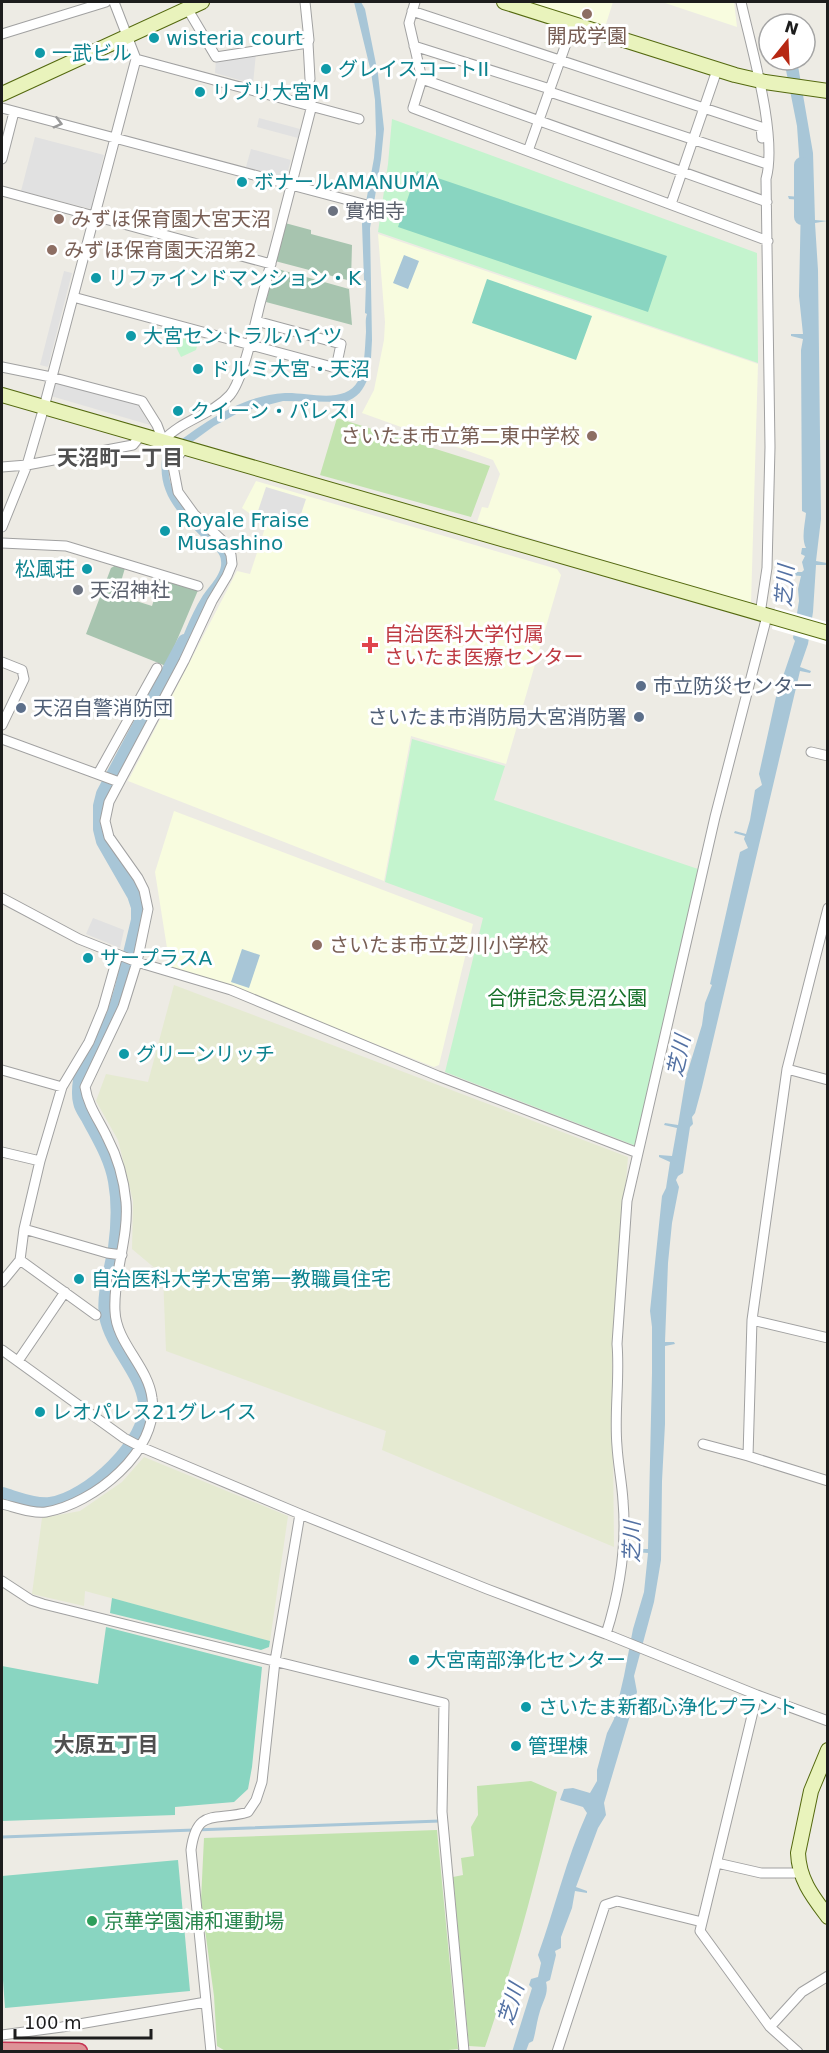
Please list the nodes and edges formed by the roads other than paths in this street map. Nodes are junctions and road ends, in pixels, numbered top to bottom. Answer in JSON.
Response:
{"nodes":[{"id":1,"x":106,"y":2,"type":"edge"},
{"id":2,"x":114,"y":2,"type":"edge"},
{"id":3,"x":202,"y":2,"type":"edge"},
{"id":4,"x":305,"y":2,"type":"edge"},
{"id":5,"x":504,"y":2,"type":"edge"},
{"id":6,"x":741,"y":2,"type":"edge"},
{"id":7,"x":414,"y":6,"type":"edge"},
{"id":8,"x":187,"y":8,"type":"junction"},
{"id":9,"x":573,"y":24,"type":"junction"},
{"id":10,"x":2,"y":34,"type":"edge"},
{"id":11,"x":127,"y":36,"type":"junction"},
{"id":12,"x":308,"y":42,"type":"junction"},
{"id":13,"x":414,"y":46,"type":"junction"},
{"id":14,"x":136,"y":59,"type":"junction"},
{"id":15,"x":561,"y":59,"type":"junction"},
{"id":16,"x":717,"y":70,"type":"junction"},
{"id":17,"x":310,"y":79,"type":"dead end"},
{"id":18,"x":422,"y":79,"type":"junction"},
{"id":19,"x":762,"y":81,"type":"junction"},
{"id":20,"x":550,"y":90,"type":"junction"},
{"id":21,"x":828,"y":91,"type":"edge"},
{"id":22,"x":2,"y":94,"type":"edge"},
{"id":23,"x":312,"y":105,"type":"junction"},
{"id":24,"x":705,"y":107,"type":"junction"},
{"id":25,"x":2,"y":108,"type":"edge"},
{"id":26,"x":14,"y":112,"type":"junction"},
{"id":27,"x":359,"y":119,"type":"dead end"},
{"id":28,"x":539,"y":120,"type":"junction"},
{"id":29,"x":115,"y":138,"type":"junction"},
{"id":30,"x":694,"y":140,"type":"junction"},
{"id":31,"x":528,"y":151,"type":"junction"},
{"id":32,"x":2,"y":159,"type":"edge"},
{"id":33,"x":764,"y":163,"type":"junction"},
{"id":34,"x":683,"y":171,"type":"junction"},
{"id":35,"x":766,"y":179,"type":"junction"},
{"id":36,"x":292,"y":184,"type":"junction"},
{"id":37,"x":2,"y":191,"type":"edge"},
{"id":38,"x":767,"y":202,"type":"junction"},
{"id":39,"x":671,"y":204,"type":"junction"},
{"id":40,"x":378,"y":208,"type":"dead end"},
{"id":41,"x":94,"y":217,"type":"junction"},
{"id":42,"x":768,"y":241,"type":"junction"},
{"id":43,"x":271,"y":264,"type":"junction"},
{"id":44,"x":73,"y":297,"type":"junction"},
{"id":45,"x":256,"y":321,"type":"junction"},
{"id":46,"x":250,"y":343,"type":"junction"},
{"id":47,"x":2,"y":368,"type":"edge"},
{"id":48,"x":51,"y":377,"type":"junction"},
{"id":49,"x":2,"y":395,"type":"edge"},
{"id":50,"x":44,"y":408,"type":"junction"},
{"id":51,"x":141,"y":435,"type":"junction"},
{"id":52,"x":166,"y":442,"type":"junction"},
{"id":53,"x":187,"y":448,"type":"junction"},
{"id":54,"x":27,"y":465,"type":"junction"},
{"id":55,"x":2,"y":467,"type":"edge"},
{"id":56,"x":2,"y":527,"type":"edge"},
{"id":57,"x":2,"y":543,"type":"edge"},
{"id":58,"x":198,"y":586,"type":"dead end"},
{"id":59,"x":767,"y":616,"type":"junction"},
{"id":60,"x":828,"y":633,"type":"edge"},
{"id":61,"x":2,"y":662,"type":"edge"},
{"id":62,"x":157,"y":668,"type":"dead end"},
{"id":63,"x":2,"y":725,"type":"edge"},
{"id":64,"x":2,"y":739,"type":"edge"},
{"id":65,"x":811,"y":752,"type":"dead end"},
{"id":66,"x":828,"y":756,"type":"edge"},
{"id":67,"x":99,"y":774,"type":"junction"},
{"id":68,"x":119,"y":782,"type":"junction"},
{"id":69,"x":2,"y":898,"type":"edge"},
{"id":70,"x":828,"y":908,"type":"edge"},
{"id":71,"x":118,"y":955,"type":"junction"},
{"id":72,"x":137,"y":962,"type":"junction"},
{"id":73,"x":787,"y":1069,"type":"junction"},
{"id":74,"x":2,"y":1070,"type":"edge"},
{"id":75,"x":828,"y":1080,"type":"edge"},
{"id":76,"x":62,"y":1087,"type":"junction"},
{"id":77,"x":2,"y":1152,"type":"edge"},
{"id":78,"x":639,"y":1153,"type":"junction"},
{"id":79,"x":40,"y":1161,"type":"junction"},
{"id":80,"x":24,"y":1229,"type":"junction"},
{"id":81,"x":122,"y":1255,"type":"junction"},
{"id":82,"x":20,"y":1260,"type":"junction"},
{"id":83,"x":2,"y":1282,"type":"edge"},
{"id":84,"x":65,"y":1292,"type":"junction"},
{"id":85,"x":96,"y":1315,"type":"dead end"},
{"id":86,"x":752,"y":1320,"type":"junction"},
{"id":87,"x":828,"y":1338,"type":"edge"},
{"id":88,"x":3,"y":1353,"type":"edge"},
{"id":89,"x":18,"y":1361,"type":"junction"},
{"id":90,"x":703,"y":1444,"type":"dead end"},
{"id":91,"x":141,"y":1447,"type":"junction"},
{"id":92,"x":748,"y":1456,"type":"junction"},
{"id":93,"x":828,"y":1481,"type":"edge"},
{"id":94,"x":2,"y":1504,"type":"edge"},
{"id":95,"x":300,"y":1514,"type":"junction"},
{"id":96,"x":2,"y":1581,"type":"edge"},
{"id":97,"x":608,"y":1635,"type":"junction"},
{"id":98,"x":275,"y":1661,"type":"junction"},
{"id":99,"x":757,"y":1695,"type":"junction"},
{"id":100,"x":828,"y":1721,"type":"edge"},
{"id":101,"x":828,"y":1750,"type":"edge"},
{"id":102,"x":717,"y":1863,"type":"junction"},
{"id":103,"x":801,"y":1873,"type":"junction"},
{"id":104,"x":828,"y":1917,"type":"edge"},
{"id":105,"x":702,"y":1923,"type":"junction"},
{"id":106,"x":828,"y":1976,"type":"edge"},
{"id":107,"x":206,"y":2002,"type":"junction"},
{"id":108,"x":770,"y":2027,"type":"junction"},
{"id":109,"x":2,"y":2035,"type":"edge"},
{"id":110,"x":2,"y":2051,"type":"edge"},
{"id":111,"x":465,"y":2051,"type":"edge"},
{"id":112,"x":79,"y":2052,"type":"edge"},
{"id":113,"x":211,"y":2052,"type":"edge"},
{"id":114,"x":557,"y":2052,"type":"edge"},
{"id":115,"x":798,"y":2052,"type":"edge"}],
"edges":[{"from":1,"to":10,"type":"street"},
{"from":2,"to":11,"type":"street"},
{"from":3,"to":8,"type":"street"},
{"from":4,"to":12,"type":"street"},
{"from":5,"to":9,"type":"street"},
{"from":6,"to":19,"type":"street"},
{"from":7,"to":13,"type":"street"},
{"from":7,"to":15,"type":"street"},
{"from":8,"to":11,"type":"street"},
{"from":8,"to":12,"type":"street"},
{"from":9,"to":15,"type":"street"},
{"from":9,"to":16,"type":"street"},
{"from":11,"to":14,"type":"street"},
{"from":11,"to":22,"type":"street"},
{"from":12,"to":17,"type":"street"},
{"from":13,"to":18,"type":"street"},
{"from":13,"to":20,"type":"street"},
{"from":14,"to":23,"type":"street"},
{"from":14,"to":29,"type":"street"},
{"from":15,"to":20,"type":"street"},
{"from":15,"to":24,"type":"street"},
{"from":16,"to":19,"type":"street"},
{"from":16,"to":24,"type":"street"},
{"from":18,"to":28,"type":"street"},
{"from":18,"to":31,"type":"street"},
{"from":19,"to":21,"type":"street"},
{"from":19,"to":35,"type":"street"},
{"from":20,"to":28,"type":"street"},
{"from":20,"to":30,"type":"street"},
{"from":23,"to":27,"type":"street"},
{"from":23,"to":36,"type":"street"},
{"from":24,"to":30,"type":"street"},
{"from":24,"to":33,"type":"street"},
{"from":25,"to":26,"type":"street"},
{"from":26,"to":29,"type":"street","one_way":true},
{"from":26,"to":32,"type":"street"},
{"from":28,"to":31,"type":"street"},
{"from":28,"to":34,"type":"street"},
{"from":29,"to":36,"type":"street"},
{"from":29,"to":41,"type":"street"},
{"from":30,"to":33,"type":"street"},
{"from":30,"to":34,"type":"street"},
{"from":31,"to":39,"type":"street"},
{"from":33,"to":35,"type":"street"},
{"from":34,"to":38,"type":"street"},
{"from":34,"to":39,"type":"street"},
{"from":35,"to":38,"type":"street"},
{"from":36,"to":40,"type":"street"},
{"from":36,"to":43,"type":"street"},
{"from":37,"to":41,"type":"street"},
{"from":38,"to":42,"type":"street"},
{"from":39,"to":42,"type":"street"},
{"from":41,"to":43,"type":"street"},
{"from":41,"to":44,"type":"street"},
{"from":42,"to":59,"type":"street"},
{"from":43,"to":45,"type":"street"},
{"from":44,"to":46,"type":"street"},
{"from":44,"to":48,"type":"street"},
{"from":45,"to":46,"type":"street"},
{"from":45,"to":46,"type":"street"},
{"from":46,"to":52,"type":"street"},
{"from":47,"to":48,"type":"street"},
{"from":48,"to":50,"type":"street"},
{"from":48,"to":52,"type":"street"},
{"from":49,"to":50,"type":"street"},
{"from":50,"to":51,"type":"street"},
{"from":50,"to":54,"type":"street"},
{"from":51,"to":52,"type":"street"},
{"from":51,"to":54,"type":"street"},
{"from":52,"to":53,"type":"street"},
{"from":53,"to":59,"type":"street"},
{"from":53,"to":68,"type":"street"},
{"from":54,"to":55,"type":"street"},
{"from":54,"to":56,"type":"street"},
{"from":57,"to":58,"type":"street"},
{"from":59,"to":60,"type":"street"},
{"from":59,"to":78,"type":"street"},
{"from":61,"to":63,"type":"street"},
{"from":62,"to":67,"type":"street"},
{"from":64,"to":67,"type":"street"},
{"from":65,"to":66,"type":"street"},
{"from":67,"to":68,"type":"street"},
{"from":68,"to":72,"type":"street"},
{"from":69,"to":71,"type":"street"},
{"from":70,"to":73,"type":"street"},
{"from":71,"to":72,"type":"street"},
{"from":71,"to":76,"type":"street"},
{"from":72,"to":78,"type":"street"},
{"from":72,"to":81,"type":"street"},
{"from":73,"to":75,"type":"street"},
{"from":73,"to":86,"type":"street"},
{"from":74,"to":76,"type":"street"},
{"from":76,"to":79,"type":"street"},
{"from":77,"to":79,"type":"street"},
{"from":78,"to":97,"type":"street"},
{"from":79,"to":80,"type":"street"},
{"from":80,"to":81,"type":"street"},
{"from":80,"to":82,"type":"street"},
{"from":81,"to":91,"type":"street"},
{"from":82,"to":83,"type":"street"},
{"from":82,"to":84,"type":"street"},
{"from":84,"to":85,"type":"street"},
{"from":84,"to":89,"type":"street"},
{"from":86,"to":87,"type":"street"},
{"from":86,"to":92,"type":"street"},
{"from":88,"to":89,"type":"street"},
{"from":89,"to":91,"type":"street"},
{"from":90,"to":92,"type":"street"},
{"from":91,"to":94,"type":"street"},
{"from":91,"to":95,"type":"street"},
{"from":92,"to":93,"type":"street"},
{"from":95,"to":97,"type":"street"},
{"from":95,"to":98,"type":"street"},
{"from":96,"to":98,"type":"street"},
{"from":97,"to":99,"type":"street"},
{"from":98,"to":107,"type":"street"},
{"from":98,"to":111,"type":"street"},
{"from":99,"to":100,"type":"street"},
{"from":99,"to":102,"type":"street"},
{"from":101,"to":103,"type":"street"},
{"from":102,"to":103,"type":"street"},
{"from":102,"to":105,"type":"street"},
{"from":103,"to":104,"type":"street"},
{"from":105,"to":108,"type":"street"},
{"from":105,"to":114,"type":"street"},
{"from":106,"to":108,"type":"street"},
{"from":107,"to":109,"type":"street"},
{"from":107,"to":113,"type":"street"},
{"from":108,"to":115,"type":"street"},
{"from":110,"to":112,"type":"highway"}]}
